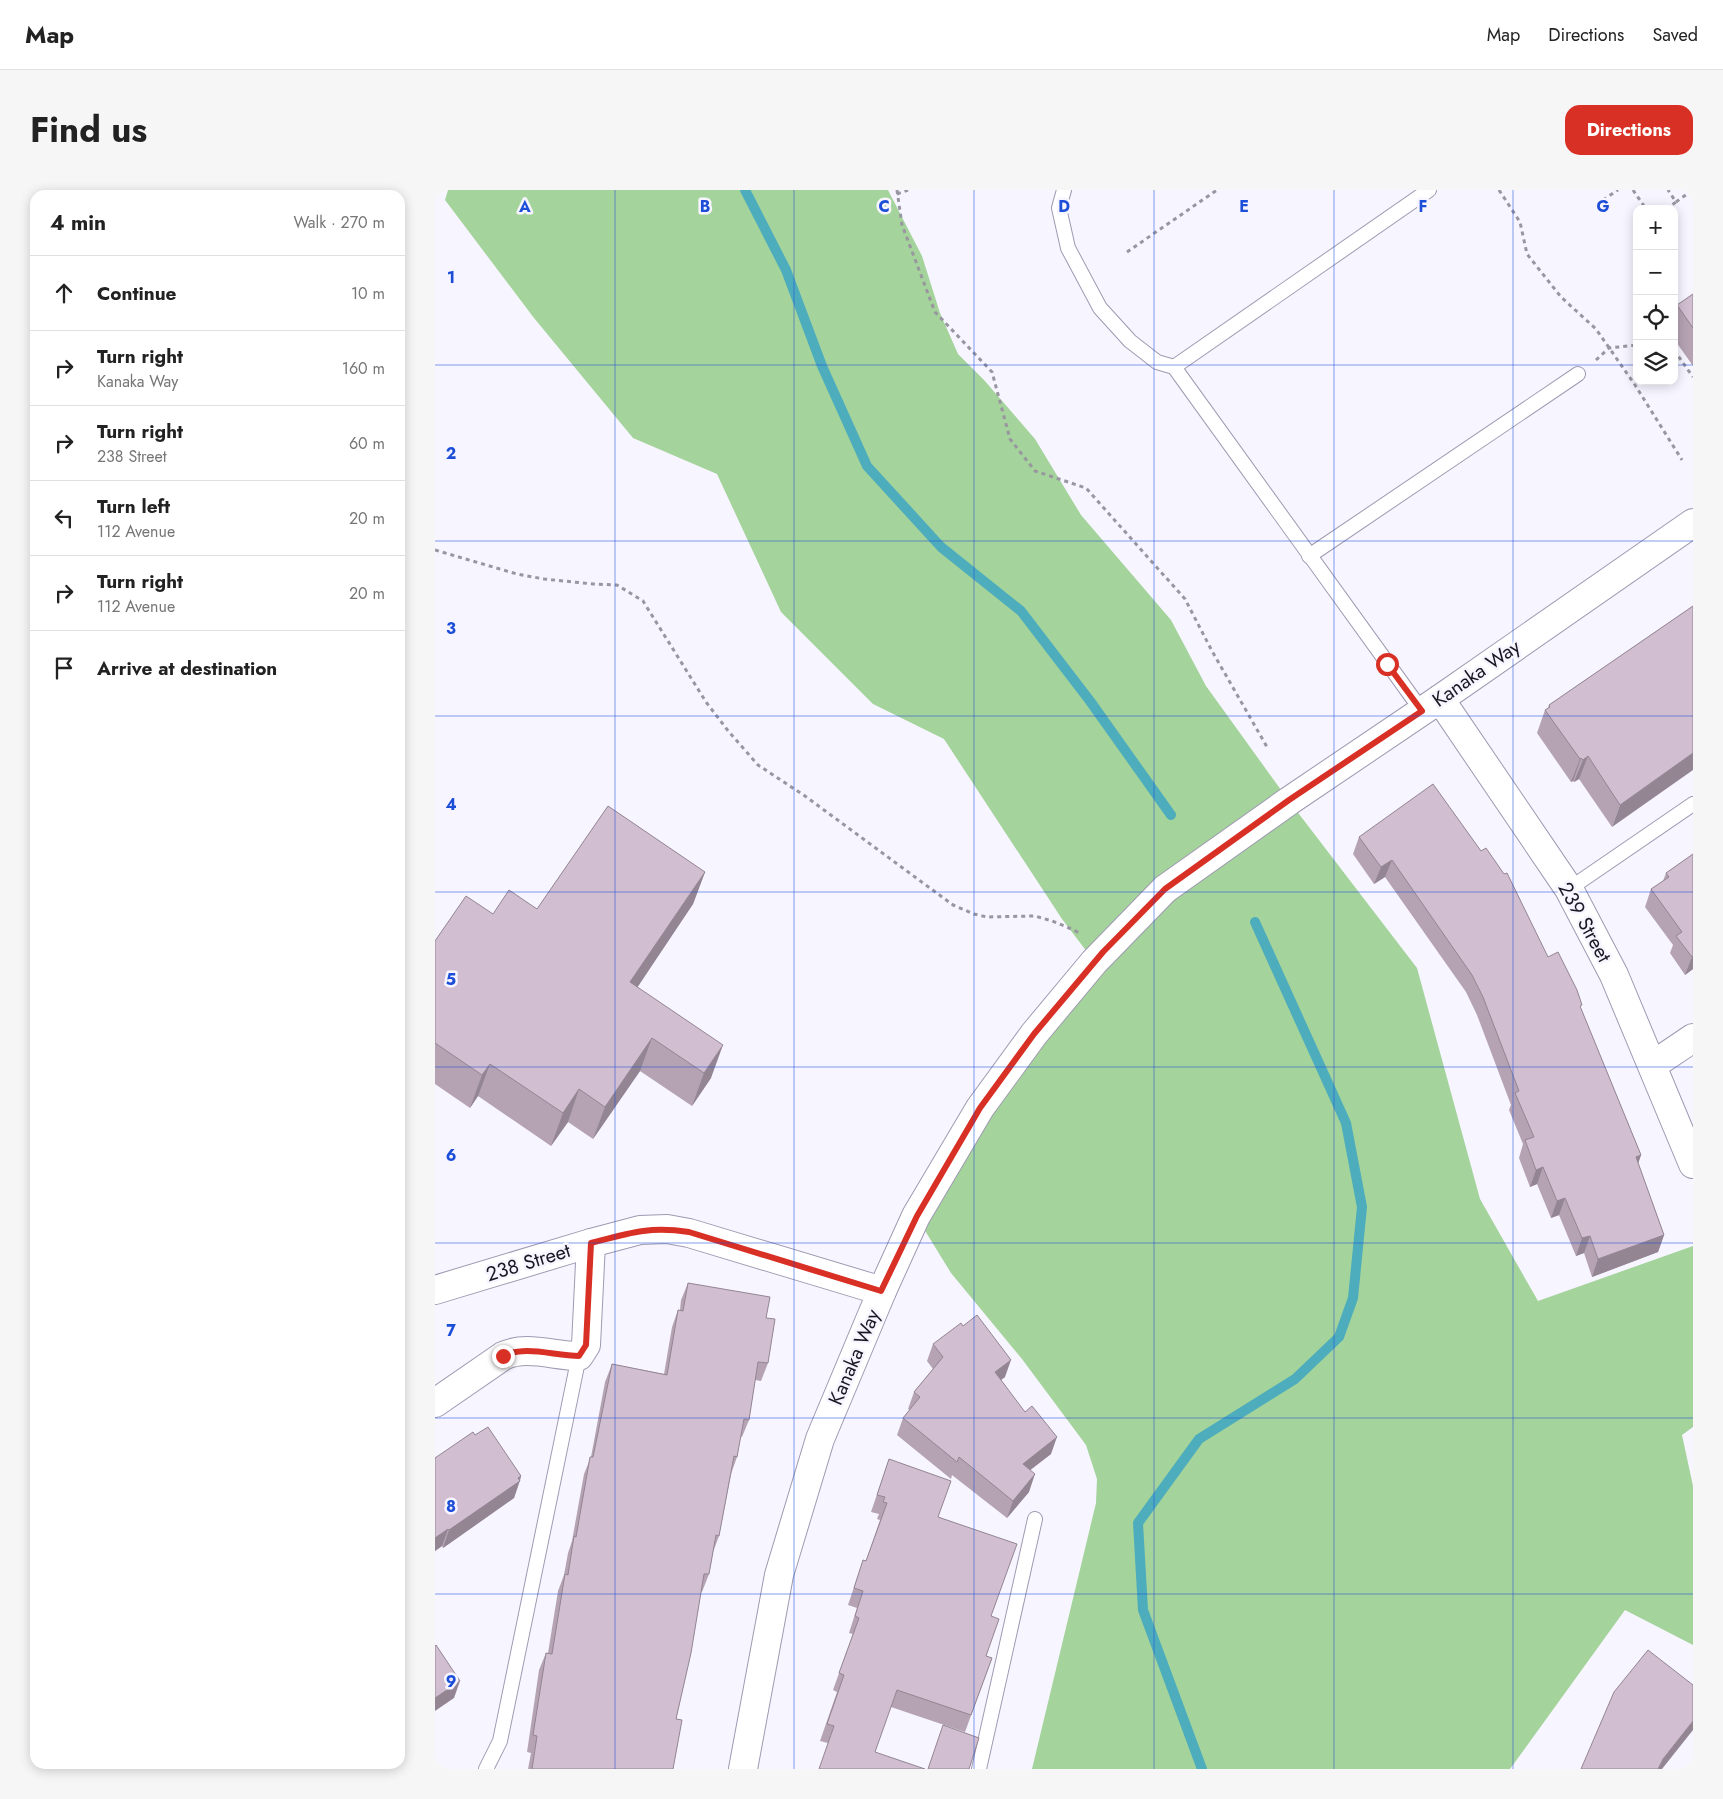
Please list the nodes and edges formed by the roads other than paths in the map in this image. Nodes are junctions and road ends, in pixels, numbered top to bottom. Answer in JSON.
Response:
{"nodes":[{"id":1,"x":1064,"y":190,"type":"edge"},
{"id":2,"x":1429,"y":190,"type":"edge"},
{"id":3,"x":1175,"y":367,"type":"junction"},
{"id":4,"x":1578,"y":374,"type":"road end"},
{"id":5,"x":1693,"y":523,"type":"edge"},
{"id":6,"x":1309,"y":556,"type":"junction"},
{"id":7,"x":1431,"y":705,"type":"junction"},
{"id":8,"x":1693,"y":804,"type":"edge"},
{"id":9,"x":1569,"y":889,"type":"junction"},
{"id":10,"x":1693,"y":1038,"type":"edge"},
{"id":11,"x":1653,"y":1065,"type":"junction"},
{"id":12,"x":1693,"y":1164,"type":"edge"},
{"id":13,"x":591,"y":1243,"type":"junction"},
{"id":14,"x":435,"y":1290,"type":"edge"},
{"id":15,"x":881,"y":1291,"type":"junction"},
{"id":16,"x":579,"y":1356,"type":"junction"},
{"id":17,"x":435,"y":1402,"type":"edge"},
{"id":18,"x":1035,"y":1519,"type":"dead end"},
{"id":19,"x":486,"y":1769,"type":"edge"},
{"id":20,"x":743,"y":1769,"type":"edge"},
{"id":21,"x":979,"y":1769,"type":"edge"}],
"edges":[{"from":1,"to":3,"type":"lane"},
{"from":2,"to":3,"type":"lane"},
{"from":3,"to":6,"type":"lane"},
{"from":4,"to":6,"type":"lane"},
{"from":5,"to":7,"type":"main road","name":"Kanaka Way"},
{"from":6,"to":7,"type":"lane"},
{"from":7,"to":9,"type":"main road","name":"239 Street"},
{"from":7,"to":15,"type":"main road","name":"Kanaka Way"},
{"from":8,"to":9,"type":"lane"},
{"from":9,"to":11,"type":"main road","name":"239 Street"},
{"from":10,"to":11,"type":"main road"},
{"from":11,"to":12,"type":"main road","name":"239 Street"},
{"from":13,"to":14,"type":"main road","name":"238 Street"},
{"from":13,"to":15,"type":"main road","name":"238 Street"},
{"from":13,"to":16,"type":"main road"},
{"from":15,"to":20,"type":"main road","name":"Kanaka Way"},
{"from":16,"to":17,"type":"main road"},
{"from":16,"to":19,"type":"lane"},
{"from":18,"to":21,"type":"lane"}]}
